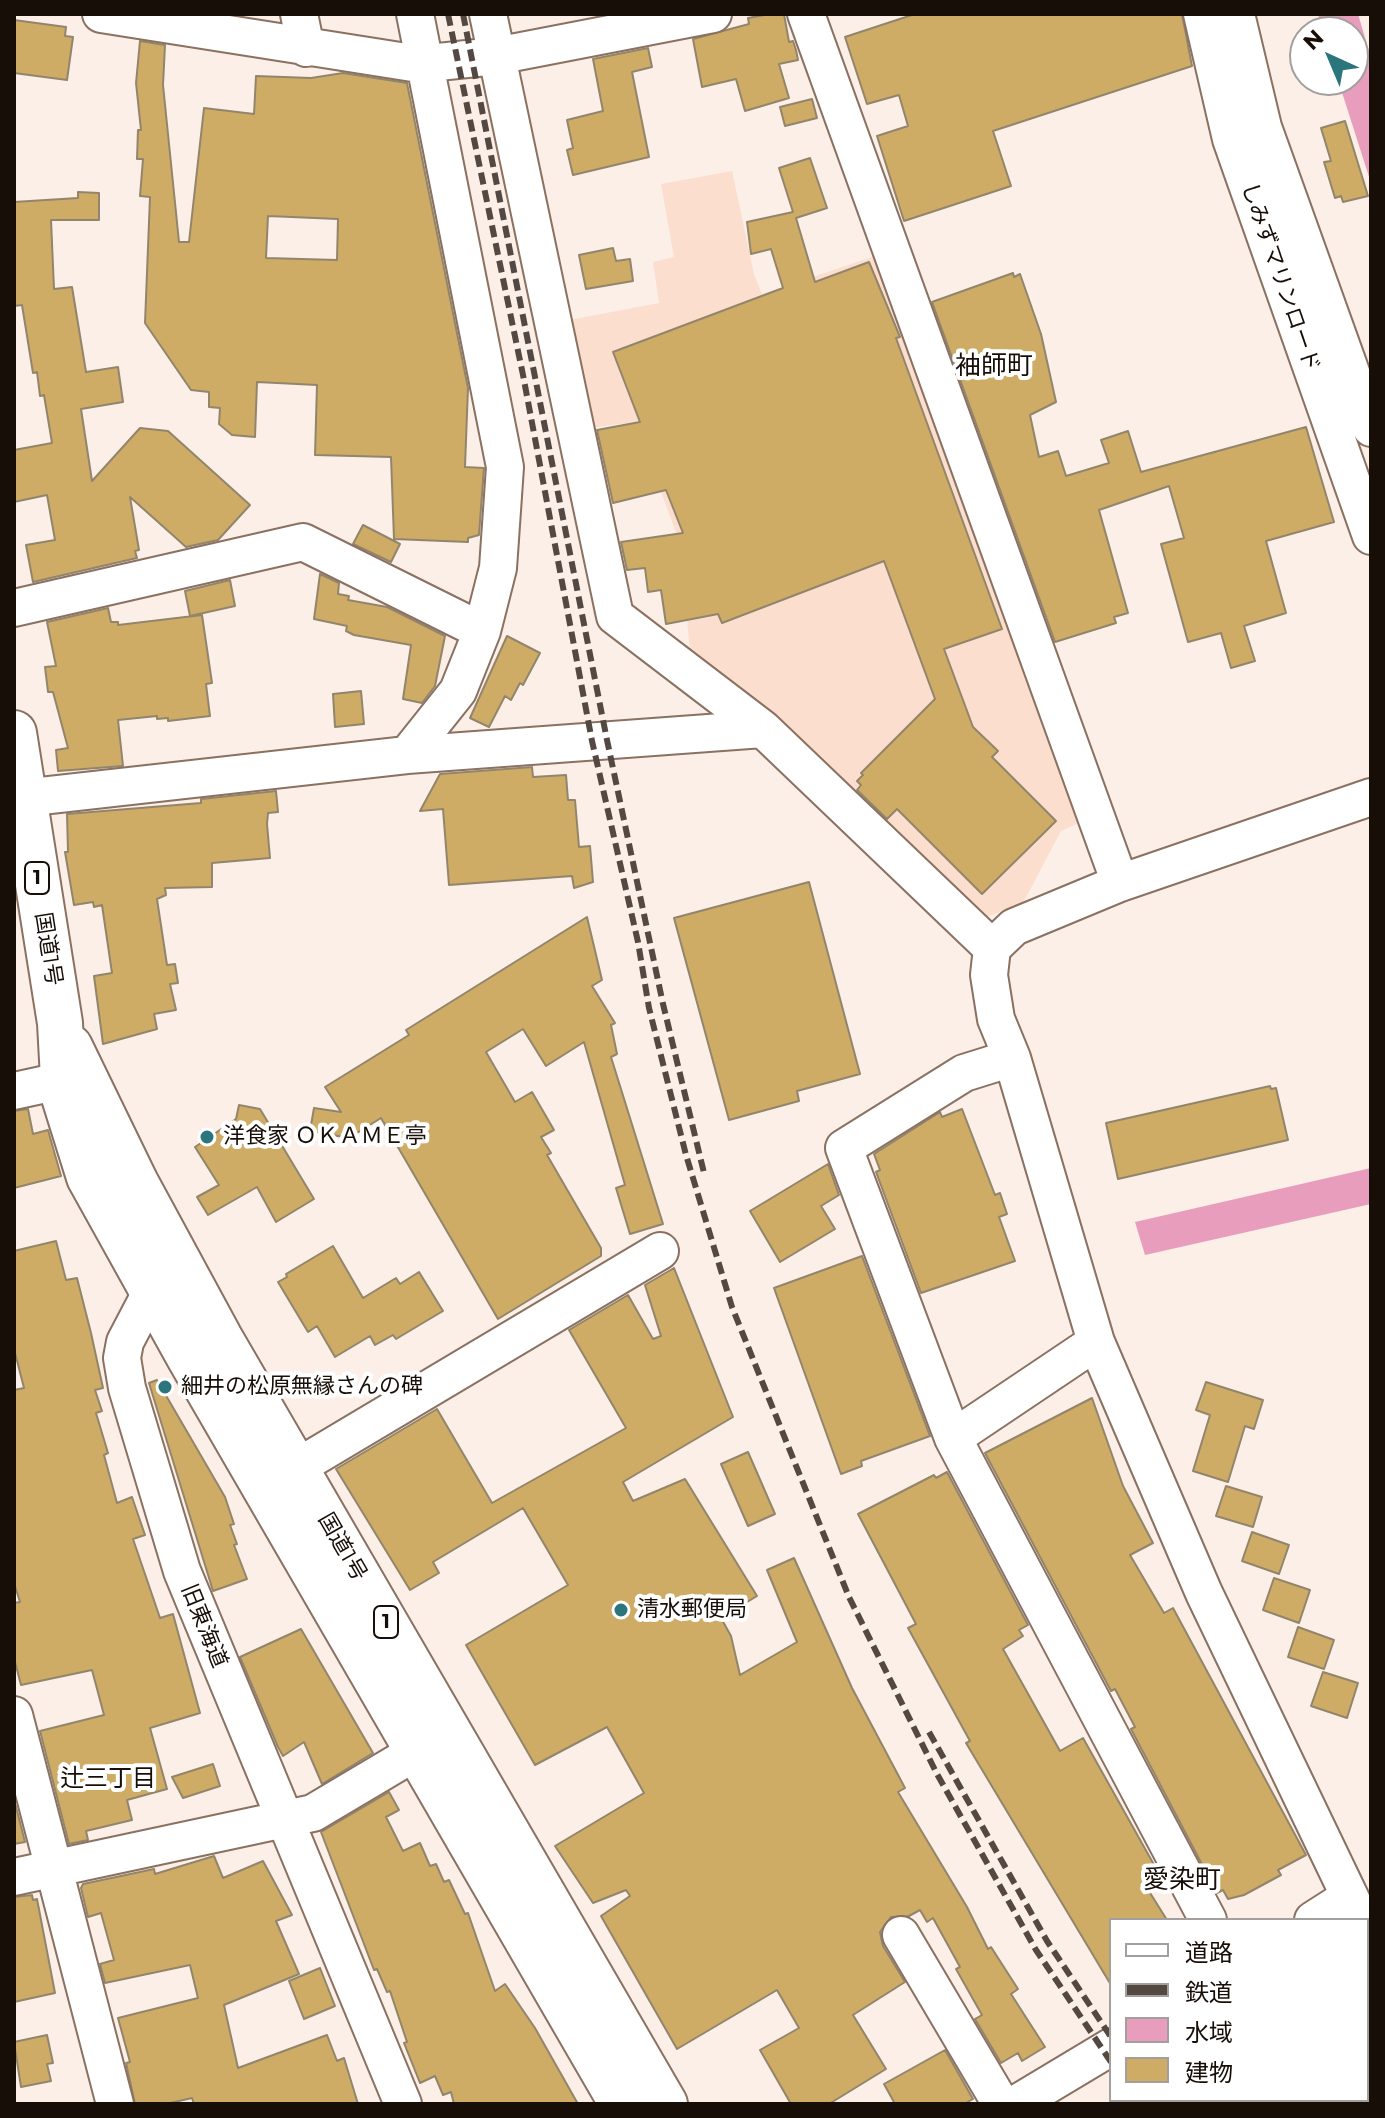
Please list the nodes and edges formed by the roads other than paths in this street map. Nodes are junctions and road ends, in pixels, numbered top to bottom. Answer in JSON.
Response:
{"nodes":[{"id":1,"x":101,"y":14,"type":"edge"},
{"id":2,"x":415,"y":14,"type":"edge"},
{"id":3,"x":488,"y":14,"type":"edge"},
{"id":4,"x":713,"y":14,"type":"edge"},
{"id":5,"x":806,"y":14,"type":"edge"},
{"id":6,"x":1202,"y":14,"type":"edge"},
{"id":7,"x":1236,"y":14,"type":"edge"},
{"id":8,"x":303,"y":31,"type":"edge"},
{"id":9,"x":496,"y":56,"type":"junction"},
{"id":10,"x":425,"y":63,"type":"junction"},
{"id":11,"x":1371,"y":428,"type":"edge"},
{"id":12,"x":1371,"y":536,"type":"edge"},
{"id":13,"x":14,"y":608,"type":"edge"},
{"id":14,"x":482,"y":631,"type":"junction"},
{"id":15,"x":763,"y":729,"type":"junction"},
{"id":16,"x":14,"y":733,"type":"edge"},
{"id":17,"x":407,"y":755,"type":"junction"},
{"id":18,"x":1371,"y":797,"type":"edge"},
{"id":19,"x":19,"y":798,"type":"edge"},
{"id":20,"x":1120,"y":883,"type":"junction"},
{"id":21,"x":992,"y":948,"type":"junction"},
{"id":22,"x":1012,"y":1058,"type":"junction"},
{"id":23,"x":73,"y":1078,"type":"junction"},
{"id":24,"x":14,"y":1091,"type":"edge"},
{"id":25,"x":113,"y":1137,"type":"junction"},
{"id":26,"x":660,"y":1251,"type":"dead end"},
{"id":27,"x":148,"y":1283,"type":"junction"},
{"id":28,"x":1096,"y":1342,"type":"junction"},
{"id":29,"x":953,"y":1438,"type":"junction"},
{"id":30,"x":281,"y":1477,"type":"junction"},
{"id":31,"x":14,"y":1715,"type":"edge"},
{"id":32,"x":434,"y":1742,"type":"junction"},
{"id":33,"x":283,"y":1821,"type":"junction"},
{"id":34,"x":54,"y":1867,"type":"junction"},
{"id":35,"x":14,"y":1877,"type":"edge"},
{"id":36,"x":1355,"y":1909,"type":"edge"},
{"id":37,"x":1207,"y":1918,"type":"edge"},
{"id":38,"x":1321,"y":1918,"type":"edge"},
{"id":39,"x":901,"y":1935,"type":"dead end"},
{"id":40,"x":1109,"y":2048,"type":"edge"},
{"id":41,"x":115,"y":2104,"type":"edge"},
{"id":42,"x":403,"y":2104,"type":"edge"},
{"id":43,"x":622,"y":2104,"type":"edge"},
{"id":44,"x":665,"y":2104,"type":"edge"},
{"id":45,"x":1001,"y":2104,"type":"edge"},
{"id":46,"x":1016,"y":2104,"type":"edge"}],
"edges":[{"from":1,"to":8,"type":"street"},
{"from":2,"to":10,"type":"street"},
{"from":3,"to":9,"type":"street"},
{"from":4,"to":9,"type":"street"},
{"from":5,"to":20,"type":"street"},
{"from":6,"to":12,"type":"street","name":"しみずマリンロード"},
{"from":7,"to":11,"type":"street","name":"しみずマリンロード"},
{"from":8,"to":10,"type":"street"},
{"from":9,"to":10,"type":"street"},
{"from":9,"to":15,"type":"street"},
{"from":10,"to":14,"type":"street"},
{"from":13,"to":14,"type":"street"},
{"from":14,"to":17,"type":"street"},
{"from":15,"to":17,"type":"street"},
{"from":15,"to":21,"type":"street"},
{"from":16,"to":19,"type":"highway","name":"国道1号","number":"1"},
{"from":17,"to":19,"type":"street"},
{"from":18,"to":20,"type":"street"},
{"from":19,"to":23,"type":"highway","name":"国道1号","number":"1"},
{"from":20,"to":21,"type":"street"},
{"from":21,"to":22,"type":"street"},
{"from":22,"to":28,"type":"street"},
{"from":22,"to":29,"type":"street"},
{"from":23,"to":24,"type":"street"},
{"from":23,"to":25,"type":"highway","name":"国道1号","number":"1"},
{"from":23,"to":27,"type":"highway","name":"国道1号","number":"1"},
{"from":25,"to":27,"type":"street","name":"旧東海道"},
{"from":25,"to":30,"type":"highway","name":"国道1号","number":"1"},
{"from":26,"to":30,"type":"street"},
{"from":27,"to":30,"type":"highway","name":"国道1号","number":"1"},
{"from":27,"to":33,"type":"street","name":"旧東海道"},
{"from":28,"to":29,"type":"street"},
{"from":28,"to":36,"type":"street"},
{"from":29,"to":37,"type":"street"},
{"from":30,"to":32,"type":"highway","name":"国道1号","number":"1"},
{"from":31,"to":34,"type":"street"},
{"from":32,"to":33,"type":"street"},
{"from":32,"to":43,"type":"highway","name":"国道1号","number":"1"},
{"from":32,"to":44,"type":"highway","name":"国道1号","number":"1"},
{"from":33,"to":34,"type":"street"},
{"from":33,"to":42,"type":"street","name":"旧東海道"},
{"from":34,"to":35,"type":"street"},
{"from":34,"to":41,"type":"street"},
{"from":36,"to":38,"type":"street"},
{"from":39,"to":45,"type":"street"},
{"from":40,"to":46,"type":"street"}]}
